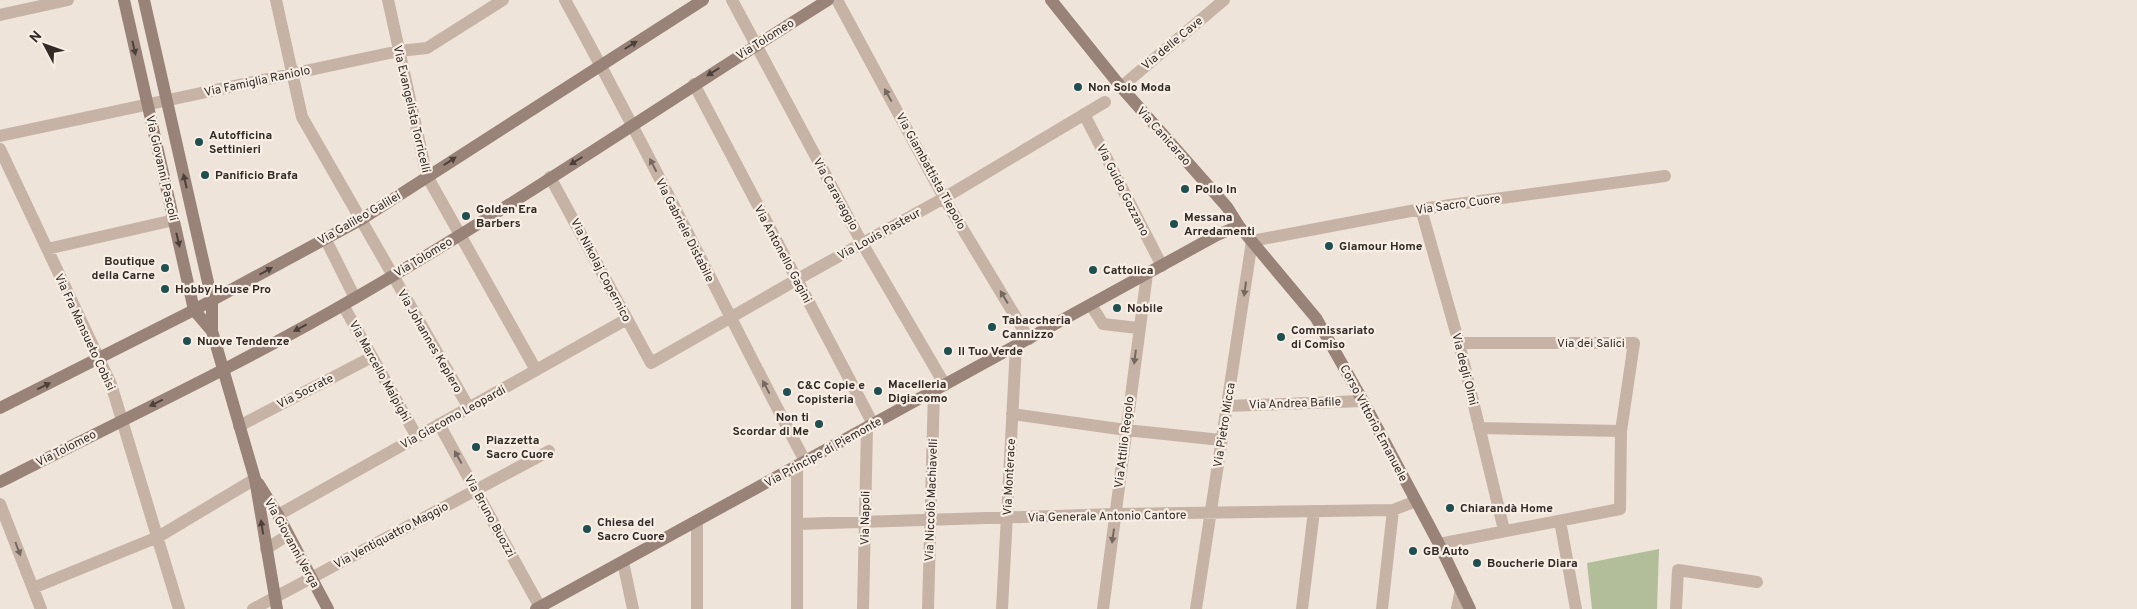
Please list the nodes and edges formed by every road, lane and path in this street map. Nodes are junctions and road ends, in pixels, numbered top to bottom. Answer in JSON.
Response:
{"nodes":[{"id":1,"x":68,"y":0,"type":"edge"},
{"id":2,"x":124,"y":0,"type":"edge"},
{"id":3,"x":144,"y":0,"type":"edge"},
{"id":4,"x":276,"y":0,"type":"edge"},
{"id":5,"x":388,"y":0,"type":"edge"},
{"id":6,"x":504,"y":0,"type":"edge"},
{"id":7,"x":565,"y":0,"type":"edge"},
{"id":8,"x":703,"y":0,"type":"edge"},
{"id":9,"x":732,"y":0,"type":"edge"},
{"id":10,"x":828,"y":0,"type":"edge"},
{"id":11,"x":837,"y":0,"type":"edge"},
{"id":12,"x":1051,"y":0,"type":"edge"},
{"id":13,"x":1224,"y":0,"type":"edge"},
{"id":14,"x":0,"y":15,"type":"edge"},
{"id":15,"x":755,"y":46,"type":"junction"},
{"id":16,"x":399,"y":51,"type":"junction"},
{"id":17,"x":601,"y":64,"type":"junction"},
{"id":18,"x":292,"y":74,"type":"junction"},
{"id":19,"x":694,"y":84,"type":"junction"},
{"id":20,"x":1120,"y":87,"type":"junction"},
{"id":21,"x":167,"y":100,"type":"junction"},
{"id":22,"x":1105,"y":102,"type":"dead end"},
{"id":23,"x":147,"y":104,"type":"junction"},
{"id":24,"x":1084,"y":114,"type":"junction"},
{"id":25,"x":632,"y":125,"type":"junction"},
{"id":26,"x":0,"y":136,"type":"edge"},
{"id":27,"x":0,"y":149,"type":"edge"},
{"id":28,"x":427,"y":176,"type":"junction"},
{"id":29,"x":1665,"y":176,"type":"dead end"},
{"id":30,"x":550,"y":177,"type":"junction"},
{"id":31,"x":944,"y":198,"type":"junction"},
{"id":32,"x":1421,"y":209,"type":"junction"},
{"id":33,"x":362,"y":219,"type":"junction"},
{"id":34,"x":174,"y":220,"type":"junction"},
{"id":35,"x":1239,"y":226,"type":"junction"},
{"id":36,"x":461,"y":235,"type":"junction"},
{"id":37,"x":325,"y":238,"type":"junction"},
{"id":38,"x":1252,"y":241,"type":"junction"},
{"id":39,"x":862,"y":243,"type":"junction"},
{"id":40,"x":47,"y":249,"type":"junction"},
{"id":41,"x":1162,"y":266,"type":"junction"},
{"id":42,"x":1147,"y":274,"type":"junction"},
{"id":43,"x":393,"y":275,"type":"junction"},
{"id":44,"x":796,"y":280,"type":"junction"},
{"id":45,"x":355,"y":298,"type":"junction"},
{"id":46,"x":212,"y":300,"type":"junction"},
{"id":47,"x":343,"y":305,"type":"junction"},
{"id":48,"x":1091,"y":305,"type":"junction"},
{"id":49,"x":194,"y":310,"type":"junction"},
{"id":50,"x":730,"y":318,"type":"junction"},
{"id":51,"x":627,"y":319,"type":"junction"},
{"id":52,"x":1138,"y":328,"type":"junction"},
{"id":53,"x":212,"y":331,"type":"junction"},
{"id":54,"x":1029,"y":339,"type":"junction"},
{"id":55,"x":1459,"y":343,"type":"junction"},
{"id":56,"x":1016,"y":346,"type":"junction"},
{"id":57,"x":372,"y":357,"type":"junction"},
{"id":58,"x":99,"y":359,"type":"junction"},
{"id":59,"x":651,"y":363,"type":"joint"},
{"id":60,"x":223,"y":370,"type":"junction"},
{"id":61,"x":536,"y":370,"type":"junction"},
{"id":62,"x":940,"y":388,"type":"junction"},
{"id":63,"x":1363,"y":401,"type":"junction"},
{"id":64,"x":1228,"y":406,"type":"junction"},
{"id":65,"x":0,"y":408,"type":"edge"},
{"id":66,"x":469,"y":408,"type":"junction"},
{"id":67,"x":1012,"y":414,"type":"junction"},
{"id":68,"x":122,"y":420,"type":"junction"},
{"id":69,"x":440,"y":424,"type":"junction"},
{"id":70,"x":238,"y":426,"type":"junction"},
{"id":71,"x":870,"y":426,"type":"junction"},
{"id":72,"x":1479,"y":428,"type":"junction"},
{"id":73,"x":1126,"y":430,"type":"junction"},
{"id":74,"x":1621,"y":431,"type":"junction"},
{"id":75,"x":417,"y":438,"type":"junction"},
{"id":76,"x":1221,"y":440,"type":"junction"},
{"id":77,"x":549,"y":450,"type":"dead end"},
{"id":78,"x":801,"y":464,"type":"junction"},
{"id":79,"x":255,"y":479,"type":"junction"},
{"id":80,"x":0,"y":482,"type":"edge"},
{"id":81,"x":476,"y":490,"type":"junction"},
{"id":82,"x":1416,"y":501,"type":"junction"},
{"id":83,"x":0,"y":504,"type":"edge"},
{"id":84,"x":1393,"y":510,"type":"junction"},
{"id":85,"x":1314,"y":511,"type":"junction"},
{"id":86,"x":1116,"y":514,"type":"junction"},
{"id":87,"x":1209,"y":514,"type":"junction"},
{"id":88,"x":278,"y":515,"type":"junction"},
{"id":89,"x":1007,"y":519,"type":"junction"},
{"id":90,"x":697,"y":521,"type":"junction"},
{"id":91,"x":931,"y":521,"type":"junction"},
{"id":92,"x":1560,"y":521,"type":"junction"},
{"id":93,"x":865,"y":522,"type":"junction"},
{"id":94,"x":797,"y":524,"type":"junction"},
{"id":95,"x":1504,"y":530,"type":"junction"},
{"id":96,"x":288,"y":535,"type":"junction"},
{"id":97,"x":158,"y":537,"type":"junction"},
{"id":98,"x":1439,"y":544,"type":"junction"},
{"id":99,"x":266,"y":549,"type":"junction"},
{"id":100,"x":622,"y":562,"type":"junction"},
{"id":101,"x":311,"y":577,"type":"junction"},
{"id":102,"x":1757,"y":582,"type":"dead end"},
{"id":103,"x":33,"y":588,"type":"junction"},
{"id":104,"x":1461,"y":589,"type":"junction"},
{"id":105,"x":276,"y":603,"type":"edge"},
{"id":106,"x":544,"y":607,"type":"edge"},
{"id":107,"x":41,"y":609,"type":"edge"},
{"id":108,"x":179,"y":609,"type":"edge"},
{"id":109,"x":253,"y":609,"type":"edge"},
{"id":110,"x":328,"y":609,"type":"edge"},
{"id":111,"x":633,"y":609,"type":"edge"},
{"id":112,"x":697,"y":609,"type":"edge"},
{"id":113,"x":797,"y":609,"type":"edge"},
{"id":114,"x":863,"y":609,"type":"edge"},
{"id":115,"x":928,"y":609,"type":"edge"},
{"id":116,"x":1002,"y":609,"type":"edge"},
{"id":117,"x":1103,"y":609,"type":"edge"},
{"id":118,"x":1196,"y":609,"type":"edge"},
{"id":119,"x":1302,"y":609,"type":"edge"},
{"id":120,"x":1382,"y":609,"type":"edge"},
{"id":121,"x":1457,"y":609,"type":"edge"},
{"id":122,"x":1470,"y":609,"type":"edge"},
{"id":123,"x":1576,"y":609,"type":"edge"},
{"id":124,"x":1676,"y":609,"type":"edge"}],
"edges":[{"from":1,"to":14,"type":"street"},
{"from":2,"to":23,"type":"street","name":"Via Giovanni Pascoli","one_way":true},
{"from":3,"to":21,"type":"street","name":"Via Giovanni Pascoli"},
{"from":4,"to":18,"type":"street","name":"Via Johannes Keplero"},
{"from":5,"to":16,"type":"street","name":"Via Evangelista Torricelli"},
{"from":6,"to":16,"type":"street","name":"Via Famiglia Raniolo"},
{"from":7,"to":17,"type":"street","name":"Via Gabriele Distabile"},
{"from":17,"to":8,"type":"street","name":"Via Galileo Galilei","one_way":true},
{"from":9,"to":15,"type":"street","name":"Via Caravaggio"},
{"from":10,"to":15,"type":"street","name":"Via Tolomeo"},
{"from":31,"to":11,"type":"street","name":"Via Giambattista Tiepolo","one_way":true},
{"from":12,"to":20,"type":"street","name":"Via Canicarao"},
{"from":13,"to":20,"type":"street","name":"Via delle Cave"},
{"from":15,"to":19,"type":"street","name":"Via Tolomeo","one_way":true},
{"from":15,"to":39,"type":"street","name":"Via Caravaggio"},
{"from":16,"to":18,"type":"street","name":"Via Famiglia Raniolo"},
{"from":16,"to":28,"type":"street","name":"Via Evangelista Torricelli"},
{"from":17,"to":25,"type":"street","name":"Via Gabriele Distabile"},
{"from":28,"to":17,"type":"street","name":"Via Galileo Galilei","one_way":true},
{"from":18,"to":21,"type":"street","name":"Via Famiglia Raniolo"},
{"from":18,"to":33,"type":"street","name":"Via Johannes Keplero"},
{"from":19,"to":25,"type":"street","name":"Via Tolomeo"},
{"from":19,"to":44,"type":"street","name":"Via Antonello Gagini"},
{"from":20,"to":35,"type":"street","name":"Via Canicarao"},
{"from":21,"to":23,"type":"street","name":"Via Famiglia Raniolo"},
{"from":46,"to":21,"type":"street","name":"Via Giovanni Pascoli","one_way":true},
{"from":22,"to":24,"type":"street","name":"Via Louis Pasteur"},
{"from":23,"to":26,"type":"street","name":"Via Famiglia Raniolo"},
{"from":23,"to":34,"type":"street","name":"Via Giovanni Pascoli"},
{"from":24,"to":31,"type":"street","name":"Via Louis Pasteur"},
{"from":24,"to":41,"type":"street","name":"Via Guido Gozzano"},
{"from":25,"to":30,"type":"street","name":"Via Tolomeo","one_way":true},
{"from":50,"to":25,"type":"street","name":"Via Gabriele Distabile","one_way":true},
{"from":27,"to":40,"type":"street","name":"Via Fra Mansueto Cobisi"},
{"from":28,"to":33,"type":"street","name":"Via Galileo Galilei"},
{"from":28,"to":36,"type":"street","name":"Via Evangelista Torricelli"},
{"from":29,"to":32,"type":"street","name":"Via Sacro Cuore"},
{"from":30,"to":36,"type":"street","name":"Via Tolomeo"},
{"from":30,"to":51,"type":"street","name":"Via Nikolaj Copernico"},
{"from":31,"to":39,"type":"street","name":"Via Louis Pasteur"},
{"from":54,"to":31,"type":"street","name":"Via Giambattista Tiepolo","one_way":true},
{"from":32,"to":38,"type":"street","name":"Via Sacro Cuore"},
{"from":32,"to":55,"type":"street","name":"Via degli Olmi"},
{"from":33,"to":37,"type":"street","name":"Via Galileo Galilei"},
{"from":33,"to":43,"type":"street","name":"Via Johannes Keplero"},
{"from":34,"to":40,"type":"street"},
{"from":34,"to":49,"type":"street","name":"Via Giovanni Pascoli","one_way":true},
{"from":35,"to":38,"type":"street","name":"Corso Vittorio Emanuele"},
{"from":35,"to":41,"type":"street","name":"Via Principe di Piemonte"},
{"from":36,"to":43,"type":"street","name":"Via Tolomeo"},
{"from":36,"to":61,"type":"street","name":"Via Evangelista Torricelli"},
{"from":37,"to":45,"type":"street"},
{"from":46,"to":37,"type":"street","name":"Via Galileo Galilei","one_way":true},
{"from":38,"to":63,"type":"street","name":"Corso Vittorio Emanuele"},
{"from":38,"to":64,"type":"street","name":"Via Pietro Micca","one_way":true},
{"from":39,"to":44,"type":"street","name":"Via Louis Pasteur"},
{"from":39,"to":62,"type":"street","name":"Via Caravaggio"},
{"from":40,"to":58,"type":"street","name":"Via Fra Mansueto Cobisi"},
{"from":41,"to":42,"type":"street","name":"Via Principe di Piemonte"},
{"from":42,"to":48,"type":"street","name":"Via Principe di Piemonte"},
{"from":42,"to":52,"type":"street","name":"Via Attilio Regolo"},
{"from":43,"to":45,"type":"street","name":"Via Tolomeo"},
{"from":43,"to":66,"type":"street","name":"Via Johannes Keplero"},
{"from":44,"to":50,"type":"street","name":"Via Louis Pasteur"},
{"from":44,"to":71,"type":"street","name":"Via Antonello Gagini"},
{"from":45,"to":47,"type":"street","name":"Via Tolomeo"},
{"from":46,"to":49,"type":"street","name":"Via Galileo Galilei"},
{"from":46,"to":53,"type":"street","name":"Via Giovanni Pascoli"},
{"from":47,"to":57,"type":"street","name":"Via Marcello Malpighi"},
{"from":47,"to":60,"type":"street","name":"Via Tolomeo","one_way":true},
{"from":48,"to":52,"type":"street"},
{"from":48,"to":54,"type":"street","name":"Via Principe di Piemonte"},
{"from":49,"to":53,"type":"street","name":"Via Giovanni Pascoli"},
{"from":49,"to":58,"type":"street","name":"Via Galileo Galilei"},
{"from":50,"to":59,"type":"street","name":"Via Louis Pasteur"},
{"from":78,"to":50,"type":"street","name":"Via Gabriele Distabile","one_way":true},
{"from":51,"to":59,"type":"street","name":"Via Nikolaj Copernico"},
{"from":51,"to":61,"type":"street","name":"Via Giacomo Leopardi"},
{"from":52,"to":73,"type":"street","name":"Via Attilio Regolo","one_way":true},
{"from":53,"to":60,"type":"street","name":"Via Giovanni Pascoli"},
{"from":54,"to":56,"type":"street","name":"Via Principe di Piemonte"},
{"from":55,"to":72,"type":"street","name":"Via degli Olmi"},
{"from":55,"to":74,"type":"street","name":"Via dei Salici"},
{"from":56,"to":62,"type":"street","name":"Via Principe di Piemonte"},
{"from":56,"to":67,"type":"street","name":"Via Monterace"},
{"from":57,"to":70,"type":"street","name":"Via Socrate"},
{"from":57,"to":75,"type":"street","name":"Via Marcello Malpighi"},
{"from":65,"to":58,"type":"street","name":"Via Galileo Galilei","one_way":true},
{"from":58,"to":68,"type":"street","name":"Via Fra Mansueto Cobisi"},
{"from":60,"to":68,"type":"street","name":"Via Tolomeo","one_way":true},
{"from":60,"to":70,"type":"street","name":"Via Giovanni Pascoli"},
{"from":61,"to":66,"type":"street","name":"Via Giacomo Leopardi"},
{"from":62,"to":71,"type":"street","name":"Via Principe di Piemonte"},
{"from":62,"to":91,"type":"street","name":"Via Niccolò Machiavelli"},
{"from":63,"to":64,"type":"street","name":"Via Andrea Bafile"},
{"from":63,"to":82,"type":"street","name":"Corso Vittorio Emanuele"},
{"from":64,"to":76,"type":"street","name":"Via Pietro Micca"},
{"from":66,"to":69,"type":"street","name":"Via Giacomo Leopardi"},
{"from":67,"to":73,"type":"street"},
{"from":67,"to":89,"type":"street","name":"Via Monterace"},
{"from":68,"to":80,"type":"street","name":"Via Tolomeo"},
{"from":68,"to":97,"type":"street","name":"Via Fra Mansueto Cobisi"},
{"from":69,"to":75,"type":"street","name":"Via Giacomo Leopardi"},
{"from":81,"to":69,"type":"street","name":"Via Bruno Buozzi","one_way":true},
{"from":70,"to":79,"type":"street","name":"Via Giovanni Pascoli"},
{"from":71,"to":78,"type":"street","name":"Via Principe di Piemonte"},
{"from":71,"to":93,"type":"street","name":"Via Napoli"},
{"from":72,"to":74,"type":"street"},
{"from":72,"to":95,"type":"street","name":"Via degli Olmi"},
{"from":73,"to":76,"type":"street"},
{"from":73,"to":86,"type":"street","name":"Via Attilio Regolo"},
{"from":74,"to":92,"type":"street","name":"Via dei Salici"},
{"from":75,"to":88,"type":"street","name":"Via Giacomo Leopardi"},
{"from":76,"to":87,"type":"street","name":"Via Pietro Micca"},
{"from":77,"to":81,"type":"street","name":"Via Ventiquattro Maggio"},
{"from":78,"to":90,"type":"street","name":"Via Principe di Piemonte"},
{"from":78,"to":94,"type":"street"},
{"from":79,"to":88,"type":"street","name":"Via Giovanni Verga"},
{"from":79,"to":97,"type":"street"},
{"from":99,"to":79,"type":"street","name":"Via Giovanni Pascoli","one_way":true},
{"from":81,"to":101,"type":"street","name":"Via Ventiquattro Maggio"},
{"from":81,"to":106,"type":"street","name":"Via Bruno Buozzi"},
{"from":82,"to":84,"type":"street","name":"Via Generale Antonio Cantore"},
{"from":82,"to":98,"type":"street","name":"Corso Vittorio Emanuele"},
{"from":83,"to":103,"type":"street","one_way":true},
{"from":84,"to":85,"type":"street","name":"Via Generale Antonio Cantore"},
{"from":84,"to":120,"type":"street"},
{"from":85,"to":87,"type":"street","name":"Via Generale Antonio Cantore"},
{"from":85,"to":119,"type":"street"},
{"from":86,"to":87,"type":"street","name":"Via Generale Antonio Cantore"},
{"from":86,"to":89,"type":"street","name":"Via Generale Antonio Cantore"},
{"from":86,"to":117,"type":"street","name":"Via Attilio Regolo","one_way":true},
{"from":87,"to":118,"type":"street","name":"Via Pietro Micca"},
{"from":88,"to":96,"type":"street","name":"Via Giovanni Verga"},
{"from":89,"to":91,"type":"street","name":"Via Generale Antonio Cantore"},
{"from":89,"to":116,"type":"street","name":"Via Monterace"},
{"from":90,"to":100,"type":"street","name":"Via Principe di Piemonte"},
{"from":90,"to":112,"type":"street"},
{"from":91,"to":93,"type":"street","name":"Via Generale Antonio Cantore"},
{"from":91,"to":115,"type":"street","name":"Via Niccolò Machiavelli"},
{"from":92,"to":95,"type":"street","name":"Via dei Salici"},
{"from":92,"to":123,"type":"street"},
{"from":93,"to":94,"type":"street","name":"Via Generale Antonio Cantore"},
{"from":93,"to":114,"type":"street","name":"Via Napoli"},
{"from":94,"to":113,"type":"street"},
{"from":95,"to":98,"type":"street","name":"Via dei Salici"},
{"from":96,"to":99,"type":"street"},
{"from":96,"to":101,"type":"street","name":"Via Giovanni Verga"},
{"from":97,"to":103,"type":"street"},
{"from":97,"to":108,"type":"street","name":"Via Fra Mansueto Cobisi"},
{"from":98,"to":104,"type":"street","name":"Corso Vittorio Emanuele"},
{"from":99,"to":105,"type":"street","name":"Via Giovanni Pascoli"},
{"from":100,"to":106,"type":"street","name":"Via Principe di Piemonte"},
{"from":100,"to":111,"type":"street"},
{"from":101,"to":105,"type":"street","name":"Via Ventiquattro Maggio"},
{"from":101,"to":110,"type":"street","name":"Via Giovanni Verga"},
{"from":102,"to":124,"type":"street"},
{"from":103,"to":107,"type":"street"},
{"from":104,"to":121,"type":"street"},
{"from":104,"to":122,"type":"street","name":"Corso Vittorio Emanuele"},
{"from":105,"to":109,"type":"street","name":"Via Ventiquattro Maggio"}]}
